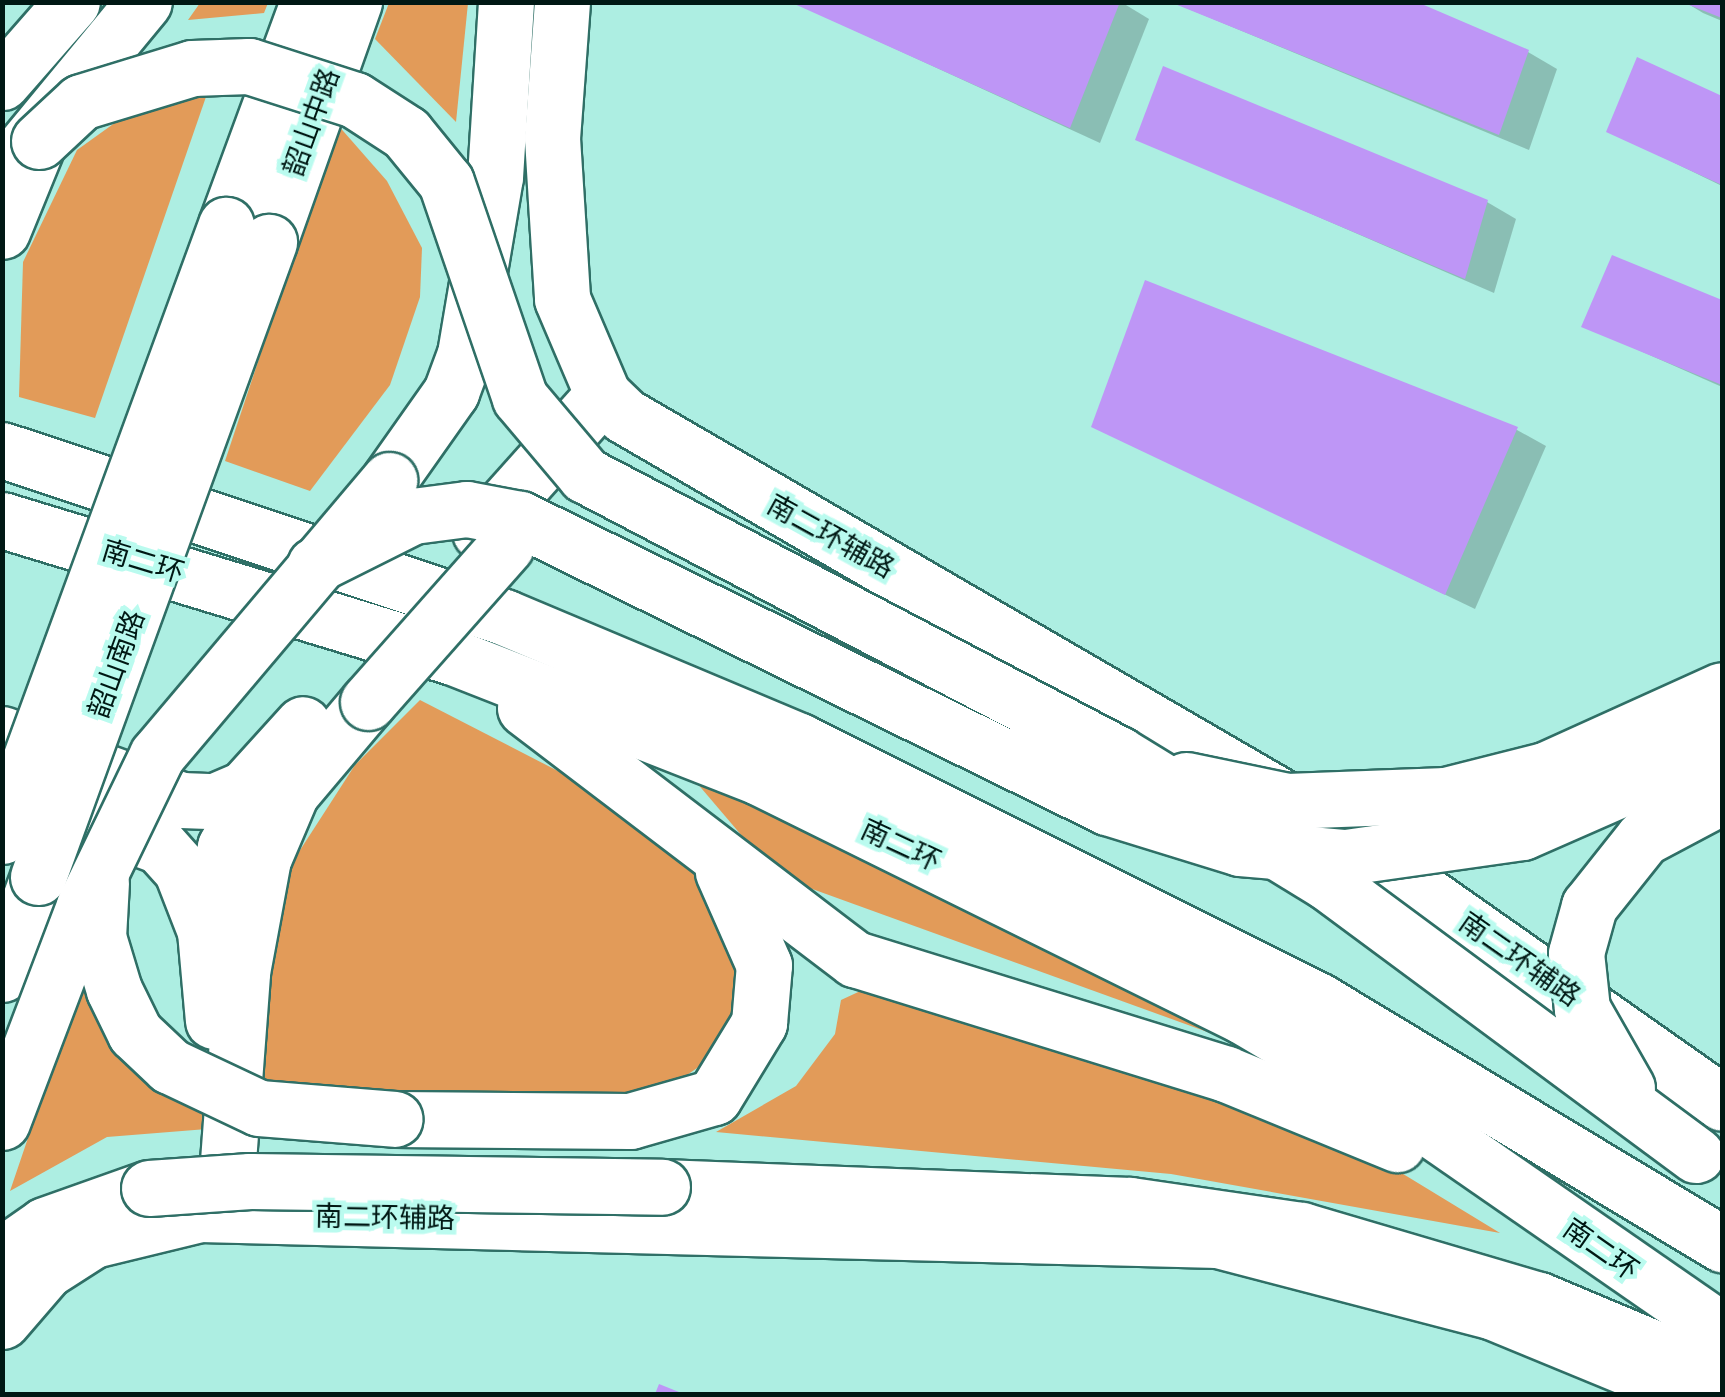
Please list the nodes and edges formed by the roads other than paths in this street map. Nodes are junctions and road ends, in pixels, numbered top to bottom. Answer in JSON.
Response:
{"nodes":[{"id":1,"x":72,"y":2,"type":"edge"},
{"id":2,"x":144,"y":2,"type":"edge"},
{"id":3,"x":308,"y":2,"type":"edge"},
{"id":4,"x":354,"y":2,"type":"edge"},
{"id":5,"x":506,"y":2,"type":"edge"},
{"id":6,"x":562,"y":2,"type":"edge"},
{"id":7,"x":2,"y":82,"type":"edge"},
{"id":8,"x":21,"y":158,"type":"edge"},
{"id":9,"x":2,"y":231,"type":"edge"},
{"id":10,"x":247,"y":233,"type":"junction"},
{"id":11,"x":481,"y":280,"type":"junction"},
{"id":12,"x":614,"y":405,"type":"junction"},
{"id":13,"x":2,"y":450,"type":"edge"},
{"id":14,"x":2,"y":520,"type":"edge"},
{"id":15,"x":315,"y":565,"type":"junction"},
{"id":16,"x":332,"y":618,"type":"junction"},
{"id":17,"x":1722,"y":690,"type":"edge"},
{"id":18,"x":355,"y":691,"type":"junction"},
{"id":19,"x":2,"y":734,"type":"edge"},
{"id":20,"x":1722,"y":744,"type":"edge"},
{"id":21,"x":1118,"y":754,"type":"junction"},
{"id":22,"x":274,"y":760,"type":"junction"},
{"id":23,"x":2,"y":789,"type":"edge"},
{"id":24,"x":1722,"y":796,"type":"edge"},
{"id":25,"x":150,"y":832,"type":"junction"},
{"id":26,"x":2,"y":836,"type":"edge"},
{"id":27,"x":709,"y":848,"type":"junction"},
{"id":28,"x":246,"y":851,"type":"junction"},
{"id":29,"x":208,"y":951,"type":"junction"},
{"id":30,"x":2,"y":974,"type":"edge"},
{"id":31,"x":1722,"y":1103,"type":"edge"},
{"id":32,"x":1646,"y":1116,"type":"junction"},
{"id":33,"x":2,"y":1122,"type":"edge"},
{"id":34,"x":1709,"y":1165,"type":"edge"},
{"id":35,"x":212,"y":1214,"type":"junction"},
{"id":36,"x":1722,"y":1244,"type":"edge"},
{"id":37,"x":2,"y":1255,"type":"edge"},
{"id":38,"x":1624,"y":1266,"type":"junction"},
{"id":39,"x":2,"y":1321,"type":"edge"},
{"id":40,"x":1722,"y":1331,"type":"edge"},
{"id":41,"x":1722,"y":1376,"type":"edge"},
{"id":42,"x":1692,"y":1394,"type":"edge"}],
"edges":[{"from":1,"to":7,"type":"main road"},
{"from":2,"to":8,"type":"main road","bridge":true},
{"from":3,"to":10,"type":"main road","name":"韶山中路"},
{"from":4,"to":10,"type":"main road","name":"韶山中路"},
{"from":5,"to":11,"type":"main road"},
{"from":6,"to":12,"type":"main road"},
{"from":8,"to":9,"type":"main road"},
{"from":8,"to":11,"type":"main road","bridge":true},
{"from":10,"to":26,"type":"main road","name":"韶山南路","bridge":true},
{"from":10,"to":30,"type":"main road","name":"韶山南路","bridge":true},
{"from":11,"to":15,"type":"main road","bridge":true},
{"from":11,"to":21,"type":"main road","bridge":true},
{"from":12,"to":18,"type":"main road","bridge":true},
{"from":12,"to":31,"type":"main road","name":"南二环辅路"},
{"from":13,"to":36,"type":"main road","name":"南二环"},
{"from":14,"to":16,"type":"main road","name":"南二环"},
{"from":15,"to":20,"type":"main road","bridge":true},
{"from":15,"to":25,"type":"main road","bridge":true},
{"from":16,"to":27,"type":"main road"},
{"from":16,"to":38,"type":"main road","name":"南二环"},
{"from":17,"to":21,"type":"main road","bridge":true},
{"from":18,"to":22,"type":"main road"},
{"from":18,"to":28,"type":"main road"},
{"from":19,"to":25,"type":"main road"},
{"from":21,"to":32,"type":"main road","bridge":true},
{"from":22,"to":25,"type":"main road"},
{"from":22,"to":28,"type":"main road"},
{"from":23,"to":25,"type":"main road"},
{"from":24,"to":32,"type":"main road","bridge":true},
{"from":25,"to":27,"type":"main road","bridge":true},
{"from":25,"to":28,"type":"main road"},
{"from":25,"to":29,"type":"main road"},
{"from":25,"to":33,"type":"main road","bridge":true},
{"from":27,"to":38,"type":"main road"},
{"from":28,"to":29,"type":"main road"},
{"from":28,"to":35,"type":"main road"},
{"from":29,"to":35,"type":"main road"},
{"from":32,"to":34,"type":"main road","bridge":true},
{"from":35,"to":39,"type":"main road","name":"南二环辅路"},
{"from":35,"to":42,"type":"main road","name":"南二环辅路"},
{"from":37,"to":41,"type":"main road","bridge":true},
{"from":38,"to":40,"type":"main road","name":"南二环"}]}
